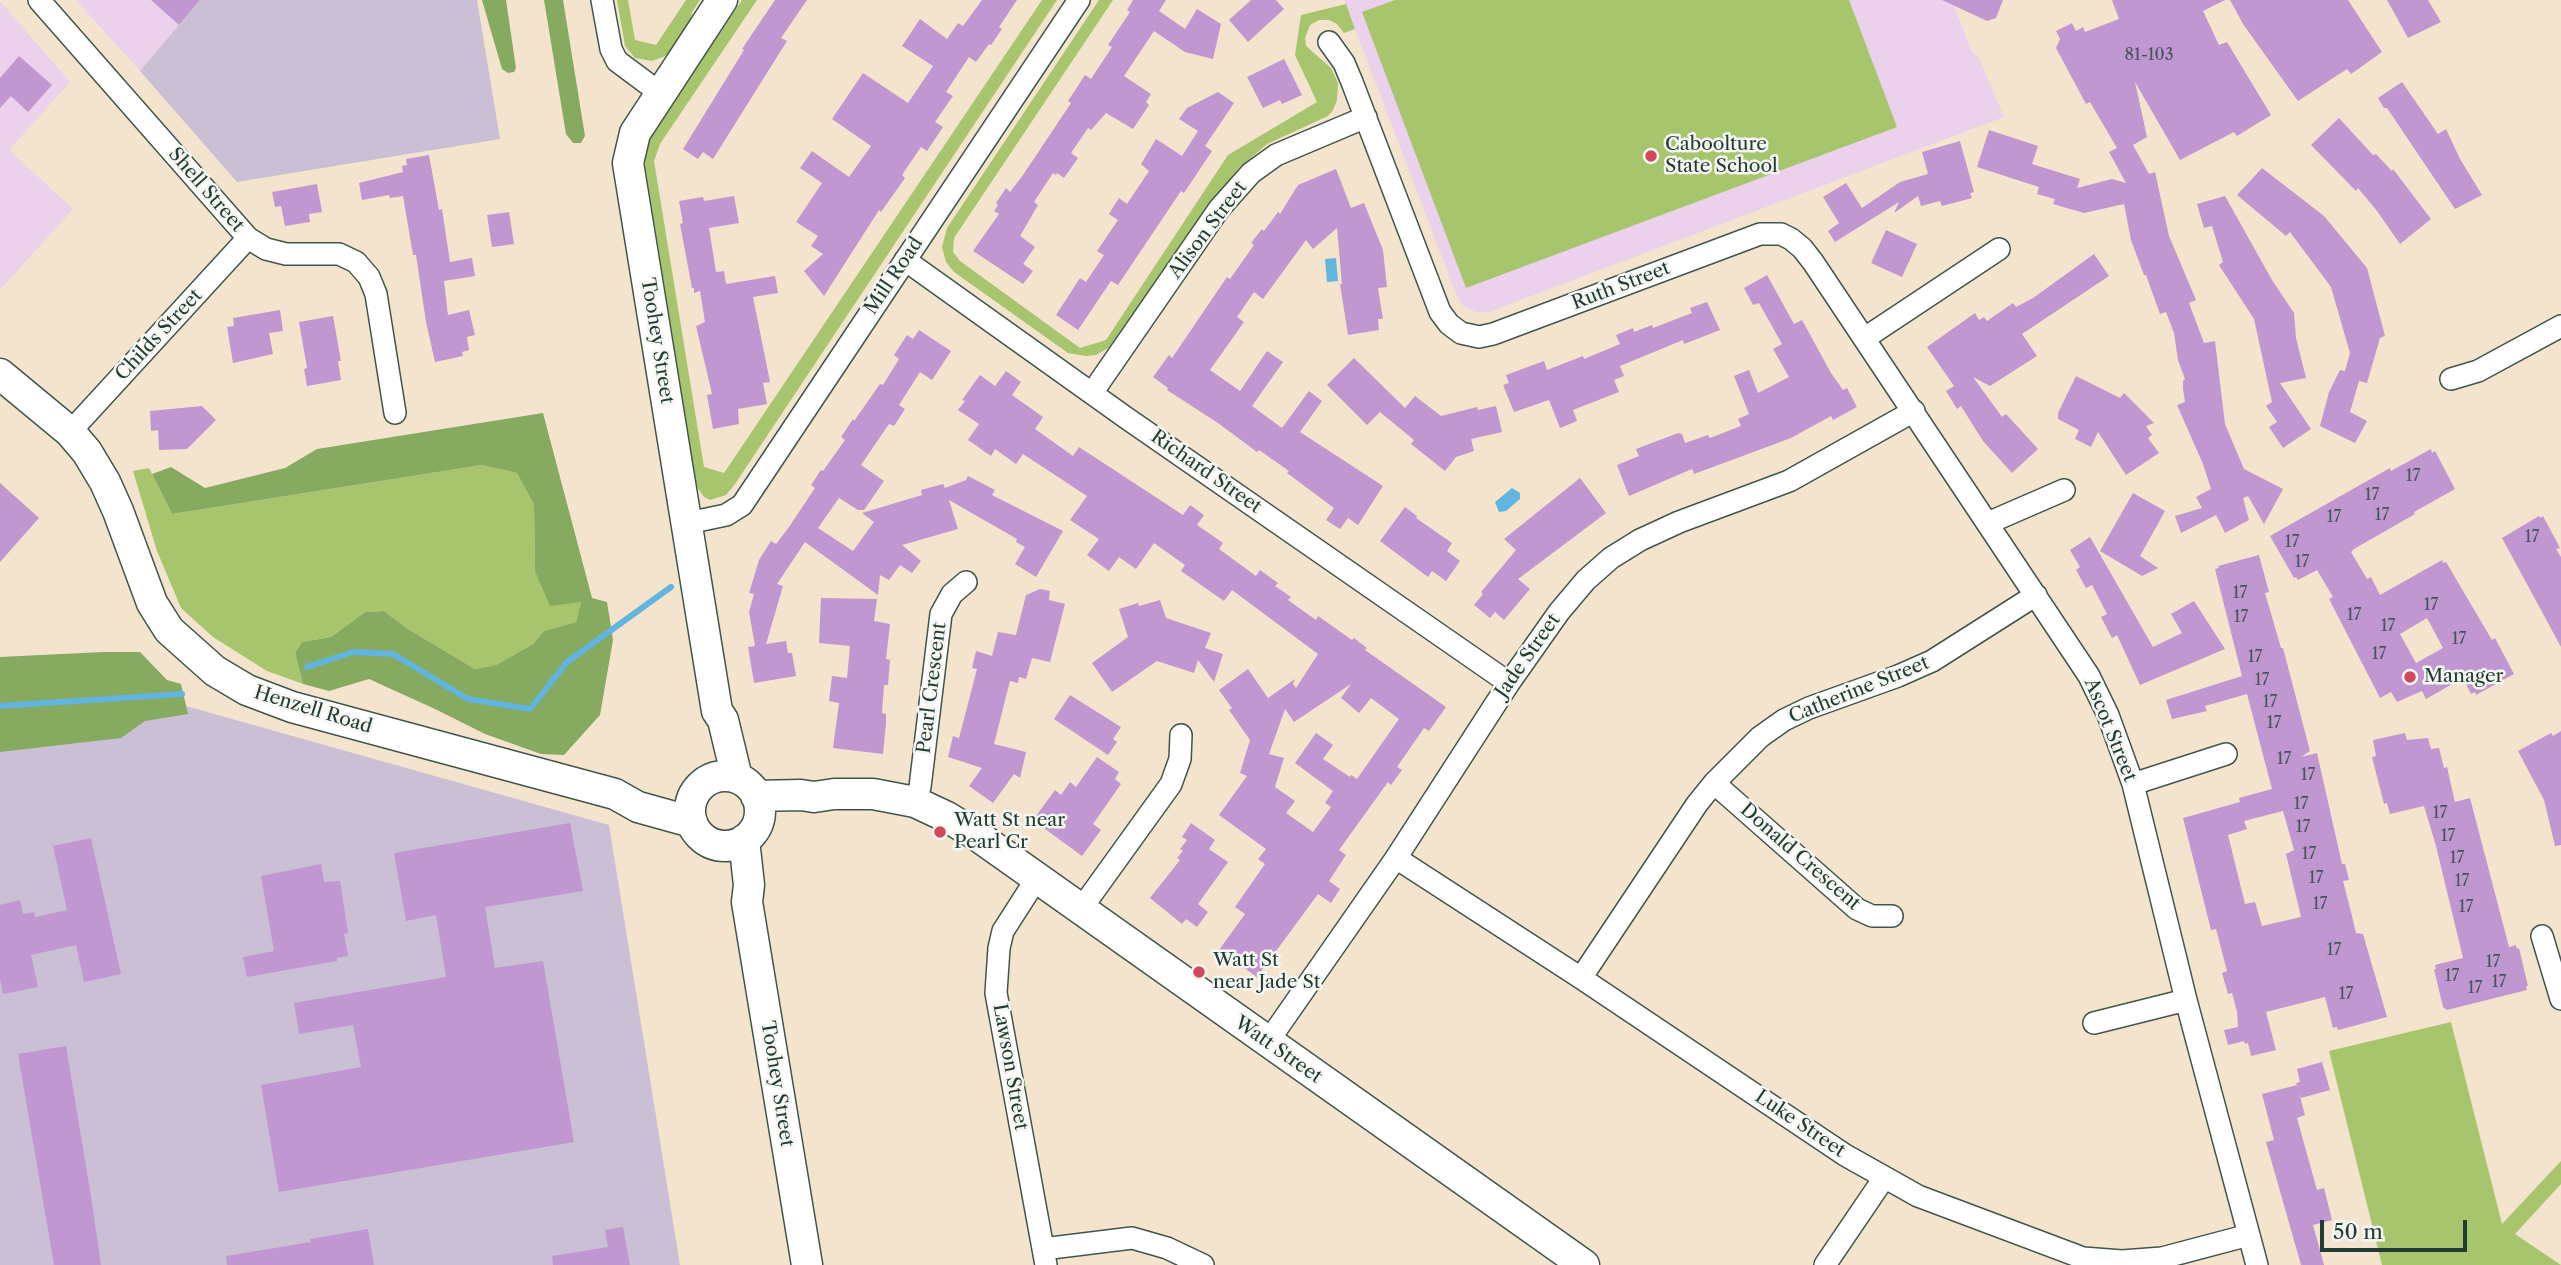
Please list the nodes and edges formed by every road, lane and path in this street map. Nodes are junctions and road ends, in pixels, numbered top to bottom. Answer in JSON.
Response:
{"nodes":[{"id":1,"x":39,"y":0,"type":"edge"},
{"id":2,"x":602,"y":0,"type":"edge"},
{"id":3,"x":722,"y":0,"type":"edge"},
{"id":4,"x":1079,"y":0,"type":"edge"},
{"id":5,"x":1329,"y":42,"type":"dead end"},
{"id":6,"x":660,"y":93,"type":"junction"},
{"id":7,"x":1366,"y":117,"type":"junction"},
{"id":8,"x":1782,"y":234,"type":"joint"},
{"id":9,"x":248,"y":238,"type":"junction"},
{"id":10,"x":1999,"y":249,"type":"dead end"},
{"id":11,"x":905,"y":260,"type":"junction"},
{"id":12,"x":2561,"y":326,"type":"edge"},
{"id":13,"x":1865,"y":338,"type":"junction"},
{"id":14,"x":0,"y":374,"type":"edge"},
{"id":15,"x":2451,"y":379,"type":"dead end"},
{"id":16,"x":1093,"y":393,"type":"junction"},
{"id":17,"x":1914,"y":411,"type":"junction"},
{"id":18,"x":396,"y":413,"type":"dead end"},
{"id":19,"x":70,"y":432,"type":"junction"},
{"id":20,"x":2064,"y":490,"type":"dead end"},
{"id":21,"x":688,"y":523,"type":"junction"},
{"id":22,"x":1987,"y":523,"type":"junction"},
{"id":23,"x":966,"y":582,"type":"dead end"},
{"id":24,"x":2036,"y":595,"type":"junction"},
{"id":25,"x":1508,"y":683,"type":"junction"},
{"id":26,"x":1181,"y":734,"type":"dead end"},
{"id":27,"x":2226,"y":754,"type":"dead end"},
{"id":28,"x":1714,"y":783,"type":"junction"},
{"id":29,"x":2133,"y":784,"type":"junction"},
{"id":30,"x":915,"y":802,"type":"junction"},
{"id":31,"x":738,"y":809,"type":"junction"},
{"id":32,"x":692,"y":810,"type":"junction"},
{"id":33,"x":1396,"y":858,"type":"junction"},
{"id":34,"x":1037,"y":878,"type":"junction"},
{"id":35,"x":1081,"y":909,"type":"junction"},
{"id":36,"x":1892,"y":916,"type":"dead end"},
{"id":37,"x":2542,"y":936,"type":"dead end"},
{"id":38,"x":1581,"y":978,"type":"junction"},
{"id":39,"x":2559,"y":985,"type":"edge"},
{"id":40,"x":2186,"y":1000,"type":"junction"},
{"id":41,"x":2094,"y":1023,"type":"dead end"},
{"id":42,"x":1267,"y":1043,"type":"junction"},
{"id":43,"x":1884,"y":1178,"type":"junction"},
{"id":44,"x":2249,"y":1235,"type":"junction"},
{"id":45,"x":1044,"y":1257,"type":"edge"},
{"id":46,"x":1576,"y":1263,"type":"edge"},
{"id":47,"x":807,"y":1265,"type":"edge"},
{"id":48,"x":1203,"y":1265,"type":"edge"},
{"id":49,"x":1825,"y":1265,"type":"edge"},
{"id":50,"x":2257,"y":1265,"type":"edge"}],
"edges":[{"from":1,"to":9,"type":"street","name":"Shell Street"},
{"from":2,"to":6,"type":"street"},
{"from":3,"to":6,"type":"main road","name":"Toohey Street"},
{"from":4,"to":11,"type":"street","name":"Mill Road"},
{"from":5,"to":7,"type":"street","name":"Ruth Street"},
{"from":6,"to":21,"type":"main road","name":"Toohey Street"},
{"from":7,"to":8,"type":"street","name":"Ruth Street"},
{"from":7,"to":16,"type":"street","name":"Alison Street"},
{"from":8,"to":13,"type":"street","name":"Ascot Street"},
{"from":9,"to":18,"type":"street","name":"Shell Street"},
{"from":9,"to":19,"type":"street","name":"Childs Street"},
{"from":10,"to":13,"type":"street"},
{"from":11,"to":16,"type":"street","name":"Richard Street"},
{"from":11,"to":21,"type":"street","name":"Mill Road"},
{"from":12,"to":15,"type":"street"},
{"from":13,"to":17,"type":"street","name":"Ascot Street"},
{"from":14,"to":19,"type":"main road","name":"Henzell Road"},
{"from":16,"to":25,"type":"street","name":"Richard Street"},
{"from":17,"to":22,"type":"street","name":"Ascot Street"},
{"from":17,"to":25,"type":"street","name":"Jade Street"},
{"from":19,"to":32,"type":"main road","name":"Henzell Road"},
{"from":20,"to":22,"type":"street"},
{"from":21,"to":31,"type":"main road","name":"Toohey Street"},
{"from":22,"to":24,"type":"street","name":"Ascot Street"},
{"from":23,"to":30,"type":"street","name":"Pearl Crescent"},
{"from":24,"to":28,"type":"street","name":"Catherine Street"},
{"from":24,"to":29,"type":"street","name":"Ascot Street"},
{"from":25,"to":33,"type":"street","name":"Jade Street"},
{"from":26,"to":35,"type":"street"},
{"from":27,"to":29,"type":"street"},
{"from":28,"to":36,"type":"street","name":"Donald Crescent"},
{"from":28,"to":38,"type":"street","name":"Catherine Street"},
{"from":29,"to":40,"type":"street","name":"Ascot Street"},
{"from":30,"to":31,"type":"main road","name":"Watt Street"},
{"from":30,"to":34,"type":"main road","name":"Watt Street"},
{"from":31,"to":32,"type":"main road"},
{"from":31,"to":32,"type":"main road"},
{"from":31,"to":47,"type":"main road","name":"Toohey Street"},
{"from":33,"to":38,"type":"street","name":"Luke Street"},
{"from":33,"to":42,"type":"street","name":"Jade Street"},
{"from":34,"to":35,"type":"main road","name":"Watt Street"},
{"from":34,"to":45,"type":"street","name":"Lawson Street"},
{"from":35,"to":42,"type":"main road","name":"Watt Street"},
{"from":37,"to":39,"type":"street"},
{"from":38,"to":43,"type":"street","name":"Luke Street"},
{"from":40,"to":41,"type":"street"},
{"from":40,"to":44,"type":"street","name":"Ascot Street"},
{"from":42,"to":46,"type":"main road","name":"Watt Street"},
{"from":43,"to":44,"type":"street","name":"Luke Street"},
{"from":43,"to":49,"type":"street"},
{"from":44,"to":50,"type":"street","name":"Ascot Street"},
{"from":45,"to":48,"type":"street"}]}
